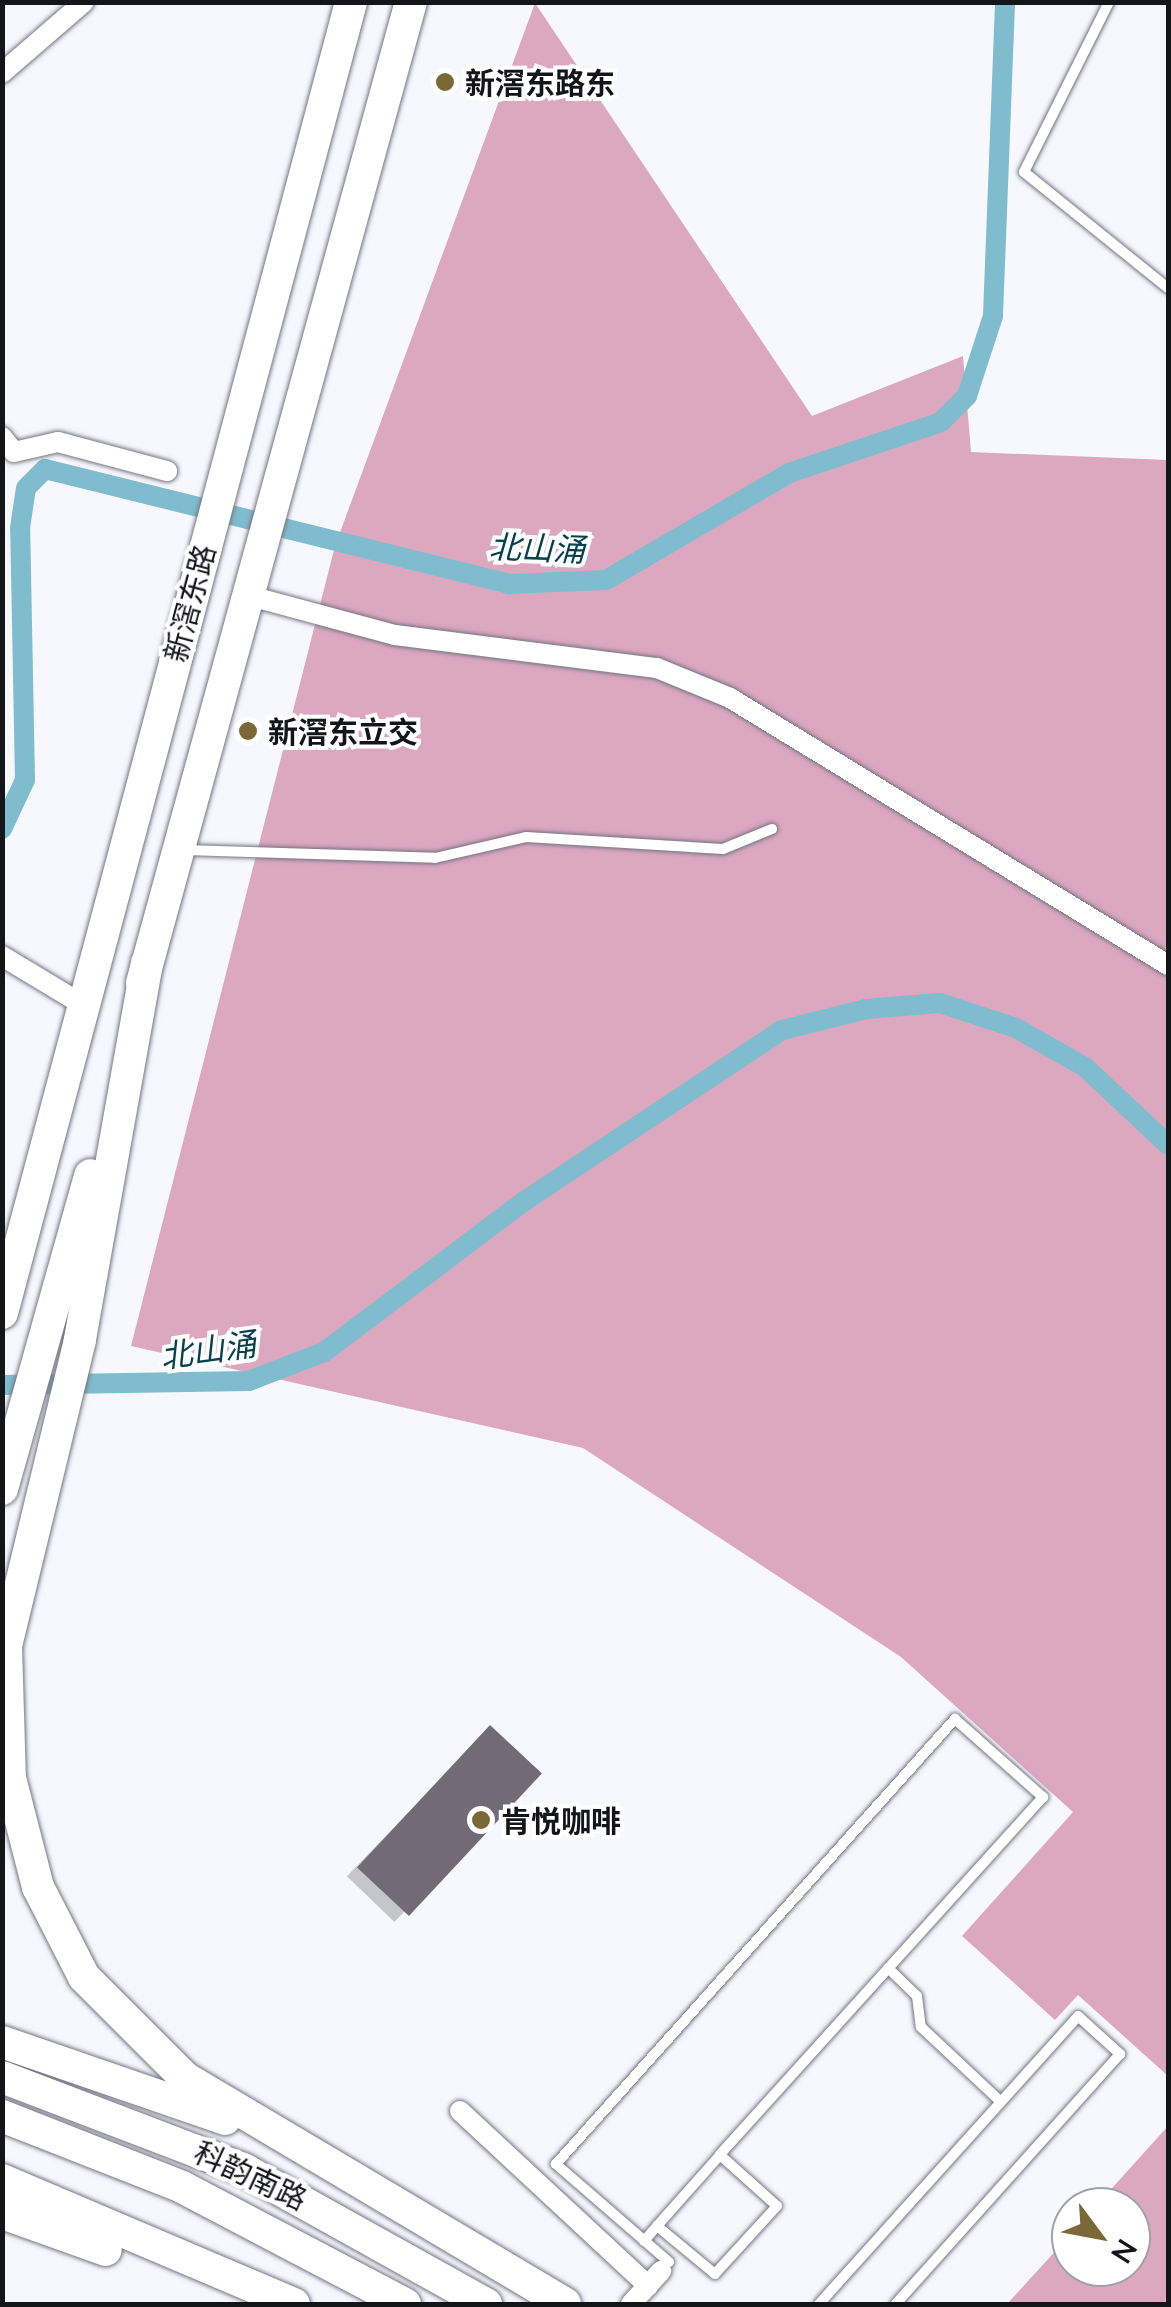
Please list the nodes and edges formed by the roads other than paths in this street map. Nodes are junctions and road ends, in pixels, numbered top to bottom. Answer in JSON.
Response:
{"nodes":[{"id":1,"x":84,"y":2,"type":"edge"},
{"id":2,"x":352,"y":2,"type":"edge"},
{"id":3,"x":411,"y":2,"type":"edge"},
{"id":4,"x":1109,"y":2,"type":"edge"},
{"id":5,"x":2,"y":74,"type":"edge"},
{"id":6,"x":1168,"y":288,"type":"edge"},
{"id":7,"x":2,"y":437,"type":"edge"},
{"id":8,"x":167,"y":471,"type":"dead end"},
{"id":9,"x":254,"y":581,"type":"junction"},
{"id":10,"x":772,"y":829,"type":"dead end"},
{"id":11,"x":179,"y":850,"type":"junction"},
{"id":12,"x":2,"y":956,"type":"edge"},
{"id":13,"x":147,"y":963,"type":"junction"},
{"id":14,"x":1168,"y":965,"type":"edge"},
{"id":15,"x":80,"y":1003,"type":"junction"},
{"id":16,"x":2,"y":1313,"type":"edge"},
{"id":17,"x":2,"y":1489,"type":"edge"},
{"id":18,"x":4,"y":1651,"type":"edge"},
{"id":19,"x":888,"y":1968,"type":"junction"},
{"id":20,"x":2,"y":2042,"type":"edge"},
{"id":21,"x":2,"y":2077,"type":"edge"},
{"id":22,"x":1000,"y":2101,"type":"junction"},
{"id":23,"x":460,"y":2112,"type":"dead end"},
{"id":24,"x":2,"y":2116,"type":"edge"},
{"id":25,"x":271,"y":2136,"type":"junction"},
{"id":26,"x":720,"y":2156,"type":"junction"},
{"id":27,"x":2,"y":2180,"type":"edge"},
{"id":28,"x":2,"y":2213,"type":"edge"},
{"id":29,"x":657,"y":2226,"type":"junction"},
{"id":30,"x":644,"y":2241,"type":"junction"},
{"id":31,"x":682,"y":2248,"type":"junction"},
{"id":32,"x":659,"y":2273,"type":"junction"},
{"id":33,"x":246,"y":2286,"type":"junction"},
{"id":34,"x":294,"y":2304,"type":"edge"},
{"id":35,"x":405,"y":2304,"type":"edge"},
{"id":36,"x":486,"y":2304,"type":"edge"},
{"id":37,"x":565,"y":2304,"type":"edge"},
{"id":38,"x":632,"y":2304,"type":"edge"},
{"id":39,"x":819,"y":2304,"type":"edge"},
{"id":40,"x":896,"y":2304,"type":"edge"}],
"edges":[{"from":1,"to":5,"type":"street"},
{"from":2,"to":15,"type":"highway","name":"新滘东路"},
{"from":3,"to":9,"type":"highway","name":"新滘东路"},
{"from":4,"to":6,"type":"lane"},
{"from":7,"to":8,"type":"street"},
{"from":9,"to":11,"type":"highway","name":"新滘东路"},
{"from":9,"to":14,"type":"street"},
{"from":10,"to":11,"type":"lane"},
{"from":11,"to":13,"type":"highway","name":"新滘东路"},
{"from":12,"to":15,"type":"street"},
{"from":13,"to":17,"type":"highway","name":"新滘东路"},
{"from":13,"to":18,"type":"highway"},
{"from":15,"to":16,"type":"highway","name":"新滘东路"},
{"from":18,"to":25,"type":"highway"},
{"from":19,"to":22,"type":"lane"},
{"from":19,"to":26,"type":"lane"},
{"from":19,"to":30,"type":"lane"},
{"from":20,"to":25,"type":"highway"},
{"from":21,"to":36,"type":"highway","name":"科韵南路"},
{"from":22,"to":39,"type":"lane"},
{"from":22,"to":40,"type":"lane"},
{"from":23,"to":32,"type":"street"},
{"from":24,"to":35,"type":"highway","name":"科韵南路"},
{"from":25,"to":37,"type":"highway"},
{"from":26,"to":29,"type":"lane"},
{"from":26,"to":31,"type":"lane"},
{"from":27,"to":33,"type":"highway"},
{"from":28,"to":33,"type":"highway"},
{"from":29,"to":30,"type":"lane"},
{"from":29,"to":31,"type":"lane"},
{"from":30,"to":32,"type":"lane"},
{"from":31,"to":32,"type":"lane"},
{"from":32,"to":38,"type":"street"},
{"from":33,"to":34,"type":"highway"}]}
